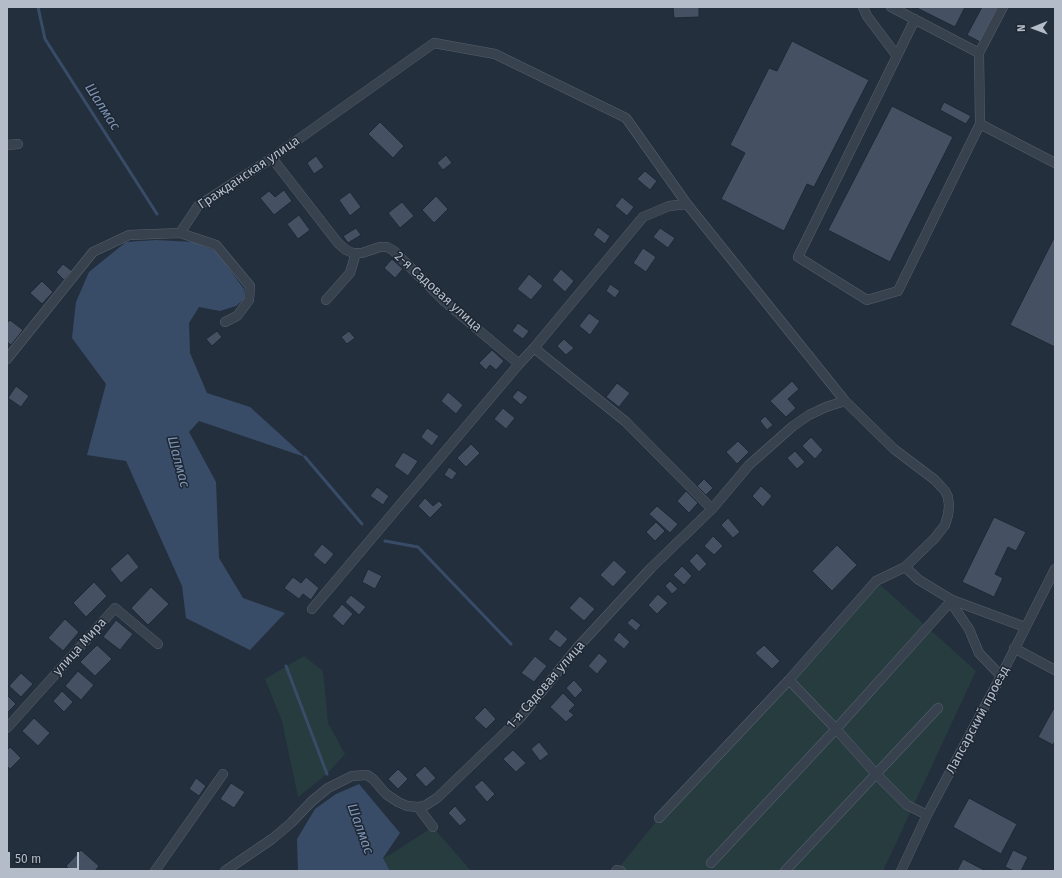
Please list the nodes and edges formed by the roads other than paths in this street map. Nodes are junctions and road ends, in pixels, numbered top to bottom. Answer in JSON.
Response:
{"nodes":[{"id":1,"x":863,"y":7,"type":"edge"},
{"id":2,"x":891,"y":7,"type":"edge"},
{"id":3,"x":1003,"y":7,"type":"edge"},
{"id":4,"x":915,"y":19,"type":"junction"},
{"id":5,"x":979,"y":53,"type":"junction"},
{"id":6,"x":897,"y":56,"type":"junction"},
{"id":7,"x":980,"y":124,"type":"junction"},
{"id":8,"x":18,"y":144,"type":"dead end"},
{"id":9,"x":7,"y":145,"type":"edge"},
{"id":10,"x":272,"y":158,"type":"junction"},
{"id":11,"x":1055,"y":163,"type":"edge"},
{"id":12,"x":687,"y":204,"type":"junction"},
{"id":13,"x":180,"y":233,"type":"junction"},
{"id":14,"x":356,"y":253,"type":"junction"},
{"id":15,"x":326,"y":300,"type":"dead end"},
{"id":16,"x":225,"y":322,"type":"dead end"},
{"id":17,"x":534,"y":348,"type":"junction"},
{"id":18,"x":7,"y":359,"type":"edge"},
{"id":19,"x":519,"y":364,"type":"junction"},
{"id":20,"x":845,"y":401,"type":"junction"},
{"id":21,"x":712,"y":509,"type":"junction"},
{"id":22,"x":905,"y":567,"type":"junction"},
{"id":23,"x":1055,"y":569,"type":"edge"},
{"id":24,"x":1052,"y":583,"type":"edge"},
{"id":25,"x":952,"y":600,"type":"junction"},
{"id":26,"x":312,"y":609,"type":"dead end"},
{"id":27,"x":1025,"y":627,"type":"junction"},
{"id":28,"x":158,"y":644,"type":"dead end"},
{"id":29,"x":1014,"y":648,"type":"junction"},
{"id":30,"x":1055,"y":670,"type":"edge"},
{"id":31,"x":1001,"y":676,"type":"junction"},
{"id":32,"x":788,"y":680,"type":"junction"},
{"id":33,"x":938,"y":708,"type":"dead end"},
{"id":34,"x":7,"y":728,"type":"edge"},
{"id":35,"x":836,"y":729,"type":"junction"},
{"id":36,"x":223,"y":774,"type":"dead end"},
{"id":37,"x":877,"y":775,"type":"junction"},
{"id":38,"x":418,"y":807,"type":"junction"},
{"id":39,"x":927,"y":815,"type":"junction"},
{"id":40,"x":659,"y":818,"type":"dead end"},
{"id":41,"x":432,"y":827,"type":"dead end"},
{"id":42,"x":712,"y":863,"type":"dead end"},
{"id":43,"x":155,"y":871,"type":"edge"},
{"id":44,"x":226,"y":871,"type":"edge"},
{"id":45,"x":616,"y":871,"type":"edge"},
{"id":46,"x":621,"y":871,"type":"edge"},
{"id":47,"x":785,"y":871,"type":"edge"},
{"id":48,"x":901,"y":871,"type":"edge"}],
"edges":[{"from":1,"to":6,"type":"street"},
{"from":2,"to":4,"type":"street"},
{"from":3,"to":5,"type":"street"},
{"from":4,"to":5,"type":"street"},
{"from":4,"to":6,"type":"street"},
{"from":5,"to":7,"type":"street"},
{"from":6,"to":7,"type":"street"},
{"from":7,"to":11,"type":"street"},
{"from":8,"to":9,"type":"street"},
{"from":10,"to":12,"type":"street","name":"Гражданская улица"},
{"from":10,"to":13,"type":"street","name":"Гражданская улица"},
{"from":10,"to":14,"type":"street"},
{"from":12,"to":17,"type":"street"},
{"from":12,"to":20,"type":"street"},
{"from":13,"to":16,"type":"street"},
{"from":13,"to":18,"type":"street"},
{"from":14,"to":15,"type":"street"},
{"from":14,"to":19,"type":"street","name":"2-я Садовая улица"},
{"from":17,"to":19,"type":"street"},
{"from":17,"to":21,"type":"street"},
{"from":19,"to":26,"type":"street"},
{"from":20,"to":21,"type":"street","name":"1-я Садовая улица"},
{"from":20,"to":22,"type":"street"},
{"from":21,"to":38,"type":"street","name":"1-я Садовая улица"},
{"from":22,"to":25,"type":"street"},
{"from":22,"to":32,"type":"street"},
{"from":23,"to":24,"type":"street","name":"Лапсарский проезд"},
{"from":24,"to":27,"type":"street","name":"Лапсарский проезд"},
{"from":25,"to":27,"type":"street"},
{"from":25,"to":31,"type":"street"},
{"from":25,"to":35,"type":"street"},
{"from":27,"to":29,"type":"street","name":"Лапсарский проезд"},
{"from":28,"to":34,"type":"street","name":"улица Мира"},
{"from":29,"to":30,"type":"street"},
{"from":29,"to":31,"type":"street","name":"Лапсарский проезд"},
{"from":31,"to":39,"type":"street","name":"Лапсарский проезд"},
{"from":32,"to":35,"type":"street"},
{"from":32,"to":40,"type":"street"},
{"from":33,"to":37,"type":"street"},
{"from":35,"to":37,"type":"street"},
{"from":35,"to":42,"type":"street"},
{"from":36,"to":43,"type":"street"},
{"from":37,"to":39,"type":"street"},
{"from":37,"to":47,"type":"street"},
{"from":38,"to":41,"type":"street"},
{"from":38,"to":44,"type":"street"},
{"from":39,"to":48,"type":"street","name":"Лапсарский проезд"},
{"from":45,"to":46,"type":"street"}]}
